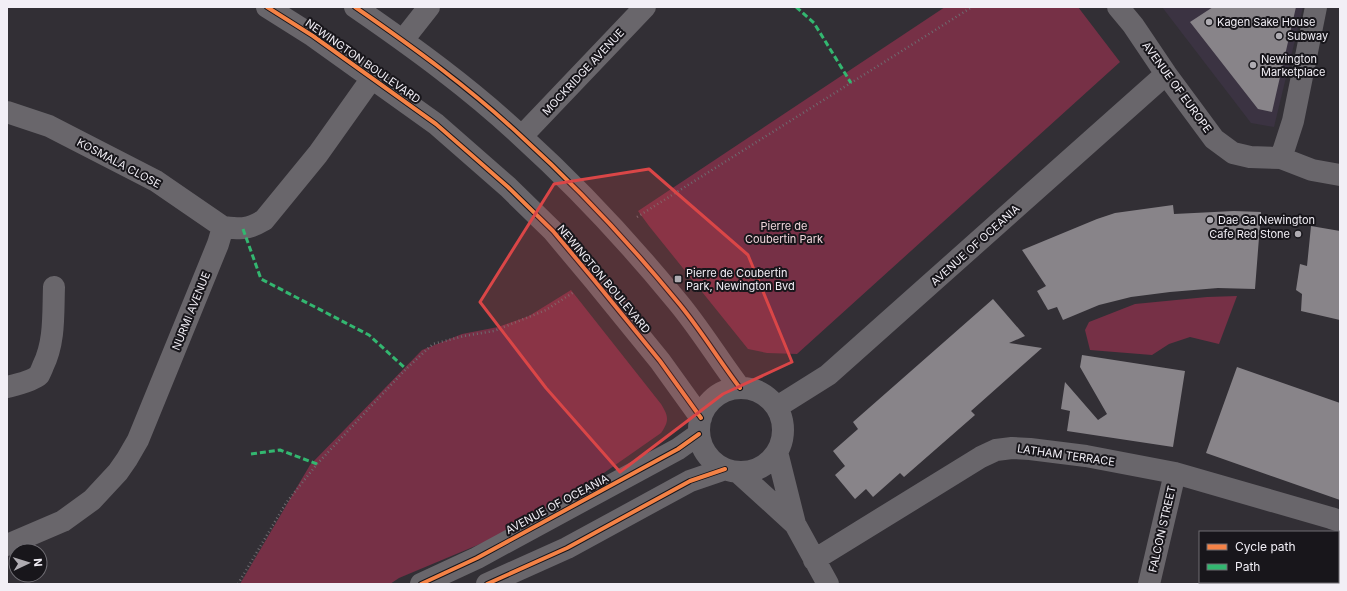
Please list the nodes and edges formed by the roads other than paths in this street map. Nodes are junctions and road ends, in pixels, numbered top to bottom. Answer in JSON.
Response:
{"nodes":[{"id":1,"x":266,"y":7,"type":"edge"},
{"id":2,"x":355,"y":7,"type":"edge"},
{"id":3,"x":429,"y":7,"type":"edge"},
{"id":4,"x":645,"y":7,"type":"edge"},
{"id":5,"x":1118,"y":7,"type":"edge"},
{"id":6,"x":1316,"y":7,"type":"edge"},
{"id":7,"x":403,"y":40,"type":"junction"},
{"id":8,"x":1166,"y":74,"type":"junction"},
{"id":9,"x":372,"y":78,"type":"junction"},
{"id":10,"x":7,"y":112,"type":"edge"},
{"id":11,"x":522,"y":136,"type":"junction"},
{"id":12,"x":1281,"y":158,"type":"junction"},
{"id":13,"x":1340,"y":175,"type":"edge"},
{"id":14,"x":223,"y":227,"type":"junction"},
{"id":15,"x":54,"y":287,"type":"dead end"},
{"id":16,"x":7,"y":387,"type":"edge"},
{"id":17,"x":740,"y":388,"type":"junction"},
{"id":18,"x":776,"y":407,"type":"junction"},
{"id":19,"x":700,"y":426,"type":"junction"},
{"id":20,"x":778,"y":452,"type":"junction"},
{"id":21,"x":732,"y":471,"type":"junction"},
{"id":22,"x":1175,"y":473,"type":"junction"},
{"id":23,"x":1340,"y":521,"type":"edge"},
{"id":24,"x":795,"y":524,"type":"junction"},
{"id":25,"x":7,"y":546,"type":"edge"},
{"id":26,"x":814,"y":560,"type":"junction"},
{"id":27,"x":421,"y":584,"type":"edge"},
{"id":28,"x":486,"y":584,"type":"edge"},
{"id":29,"x":828,"y":584,"type":"edge"},
{"id":30,"x":1149,"y":584,"type":"edge"}],
"edges":[{"from":1,"to":9,"type":"street","name":"NEWINGTON BOULEVARD"},
{"from":2,"to":7,"type":"street"},
{"from":3,"to":7,"type":"street"},
{"from":4,"to":11,"type":"street","name":"MOCKRIDGE AVENUE"},
{"from":5,"to":8,"type":"street","name":"AVENUE OF EUROPE"},
{"from":6,"to":12,"type":"street"},
{"from":7,"to":11,"type":"street"},
{"from":8,"to":12,"type":"street","name":"AVENUE OF EUROPE"},
{"from":8,"to":18,"type":"street","name":"AVENUE OF OCEANIA"},
{"from":9,"to":14,"type":"street"},
{"from":9,"to":19,"type":"street","name":"NEWINGTON BOULEVARD"},
{"from":10,"to":14,"type":"street","name":"KOSMALA CLOSE"},
{"from":11,"to":17,"type":"street"},
{"from":12,"to":13,"type":"street","name":"AVENUE OF EUROPE"},
{"from":14,"to":25,"type":"street","name":"NURMI AVENUE"},
{"from":15,"to":16,"type":"street"},
{"from":17,"to":18,"type":"street"},
{"from":17,"to":19,"type":"street"},
{"from":18,"to":20,"type":"street"},
{"from":19,"to":21,"type":"street"},
{"from":19,"to":27,"type":"street","name":"AVENUE OF OCEANIA"},
{"from":20,"to":21,"type":"street"},
{"from":20,"to":24,"type":"street"},
{"from":21,"to":24,"type":"street"},
{"from":21,"to":28,"type":"street"},
{"from":22,"to":23,"type":"street","name":"LATHAM TERRACE"},
{"from":22,"to":26,"type":"street","name":"LATHAM TERRACE"},
{"from":22,"to":30,"type":"street","name":"FALCON STREET"},
{"from":24,"to":26,"type":"street"},
{"from":26,"to":29,"type":"street"}]}
